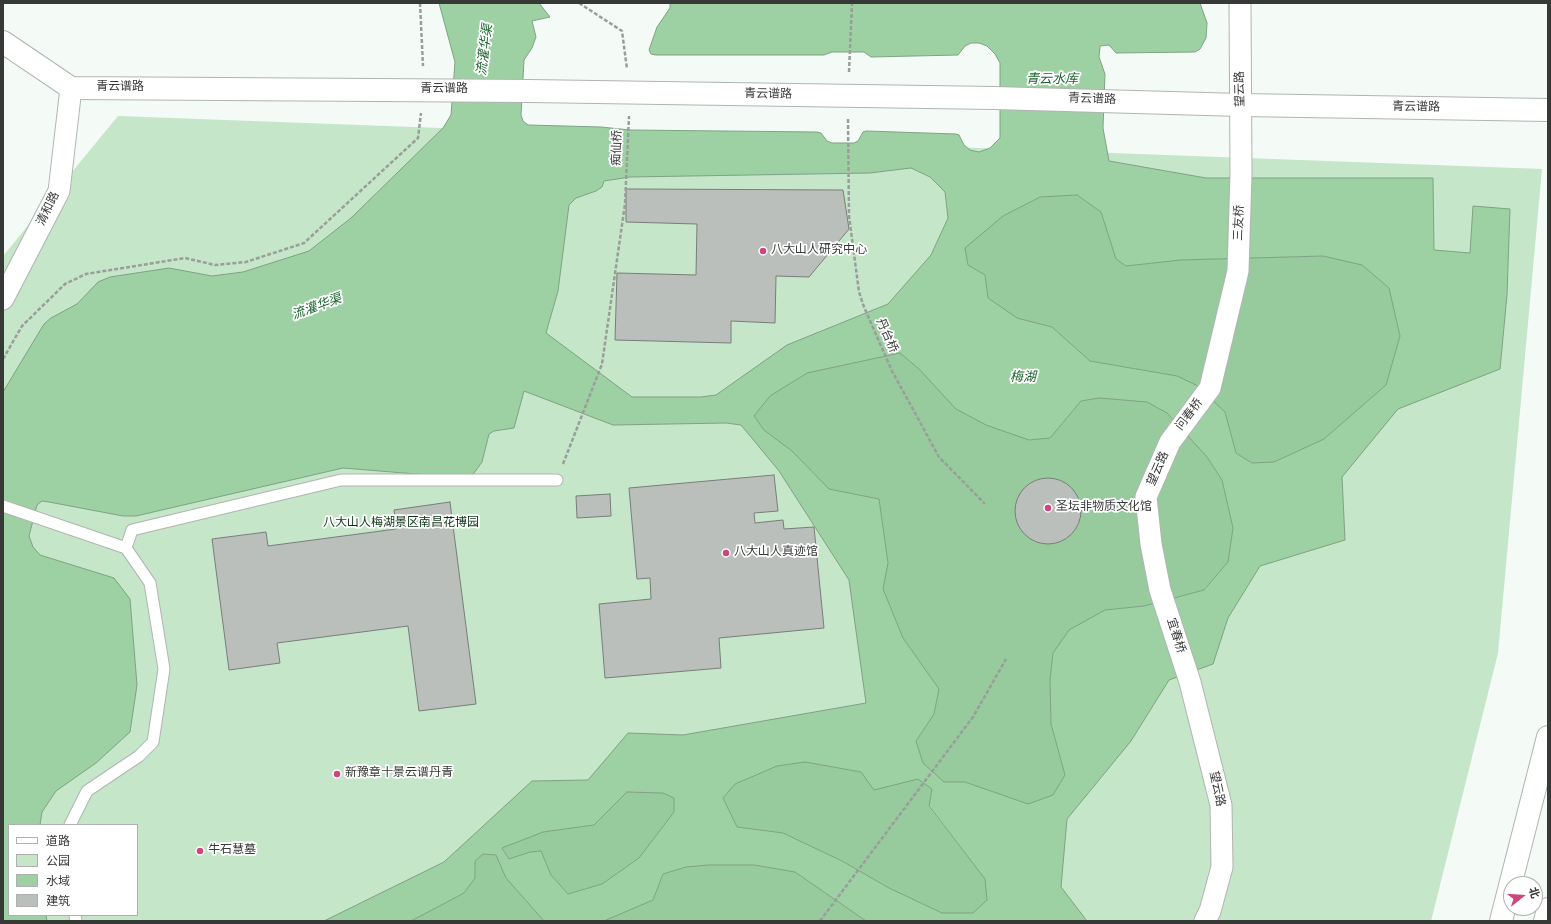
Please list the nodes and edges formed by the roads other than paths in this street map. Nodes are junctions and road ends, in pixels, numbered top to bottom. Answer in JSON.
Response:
{"nodes":[{"id":1,"x":1240,"y":3,"type":"edge"},
{"id":2,"x":3,"y":42,"type":"edge"},
{"id":3,"x":71,"y":88,"type":"junction"},
{"id":4,"x":1242,"y":105,"type":"junction"},
{"id":5,"x":1548,"y":110,"type":"edge"},
{"id":6,"x":1241,"y":174,"type":"joint"},
{"id":7,"x":3,"y":299,"type":"edge"},
{"id":8,"x":1210,"y":388,"type":"joint"},
{"id":9,"x":1170,"y":442,"type":"joint"},
{"id":10,"x":557,"y":480,"type":"road end"},
{"id":11,"x":3,"y":506,"type":"edge"},
{"id":12,"x":126,"y":548,"type":"junction"},
{"id":13,"x":1160,"y":590,"type":"joint"},
{"id":14,"x":1190,"y":682,"type":"joint"},
{"id":15,"x":1548,"y":737,"type":"edge"},
{"id":16,"x":70,"y":824,"type":"edge"},
{"id":17,"x":1548,"y":909,"type":"edge"},
{"id":18,"x":1205,"y":921,"type":"edge"},
{"id":19,"x":1501,"y":921,"type":"edge"},
{"id":20,"x":1546,"y":921,"type":"edge"}],
"edges":[{"from":1,"to":4,"type":"street","name":"望云路"},
{"from":2,"to":3,"type":"main road"},
{"from":3,"to":4,"type":"main road","name":"青云谱路"},
{"from":3,"to":7,"type":"street","name":"清和路"},
{"from":4,"to":5,"type":"main road","name":"青云谱路"},
{"from":4,"to":6,"type":"street","name":"望云路"},
{"from":6,"to":8,"type":"street","name":"三友桥"},
{"from":8,"to":9,"type":"street","name":"问春桥"},
{"from":9,"to":13,"type":"street","name":"望云路"},
{"from":10,"to":12,"type":"lane"},
{"from":11,"to":12,"type":"lane"},
{"from":12,"to":16,"type":"lane"},
{"from":13,"to":14,"type":"street","name":"宜春桥"},
{"from":14,"to":18,"type":"street","name":"望云路"},
{"from":15,"to":19,"type":"main road"},
{"from":17,"to":20,"type":"main road"}]}
